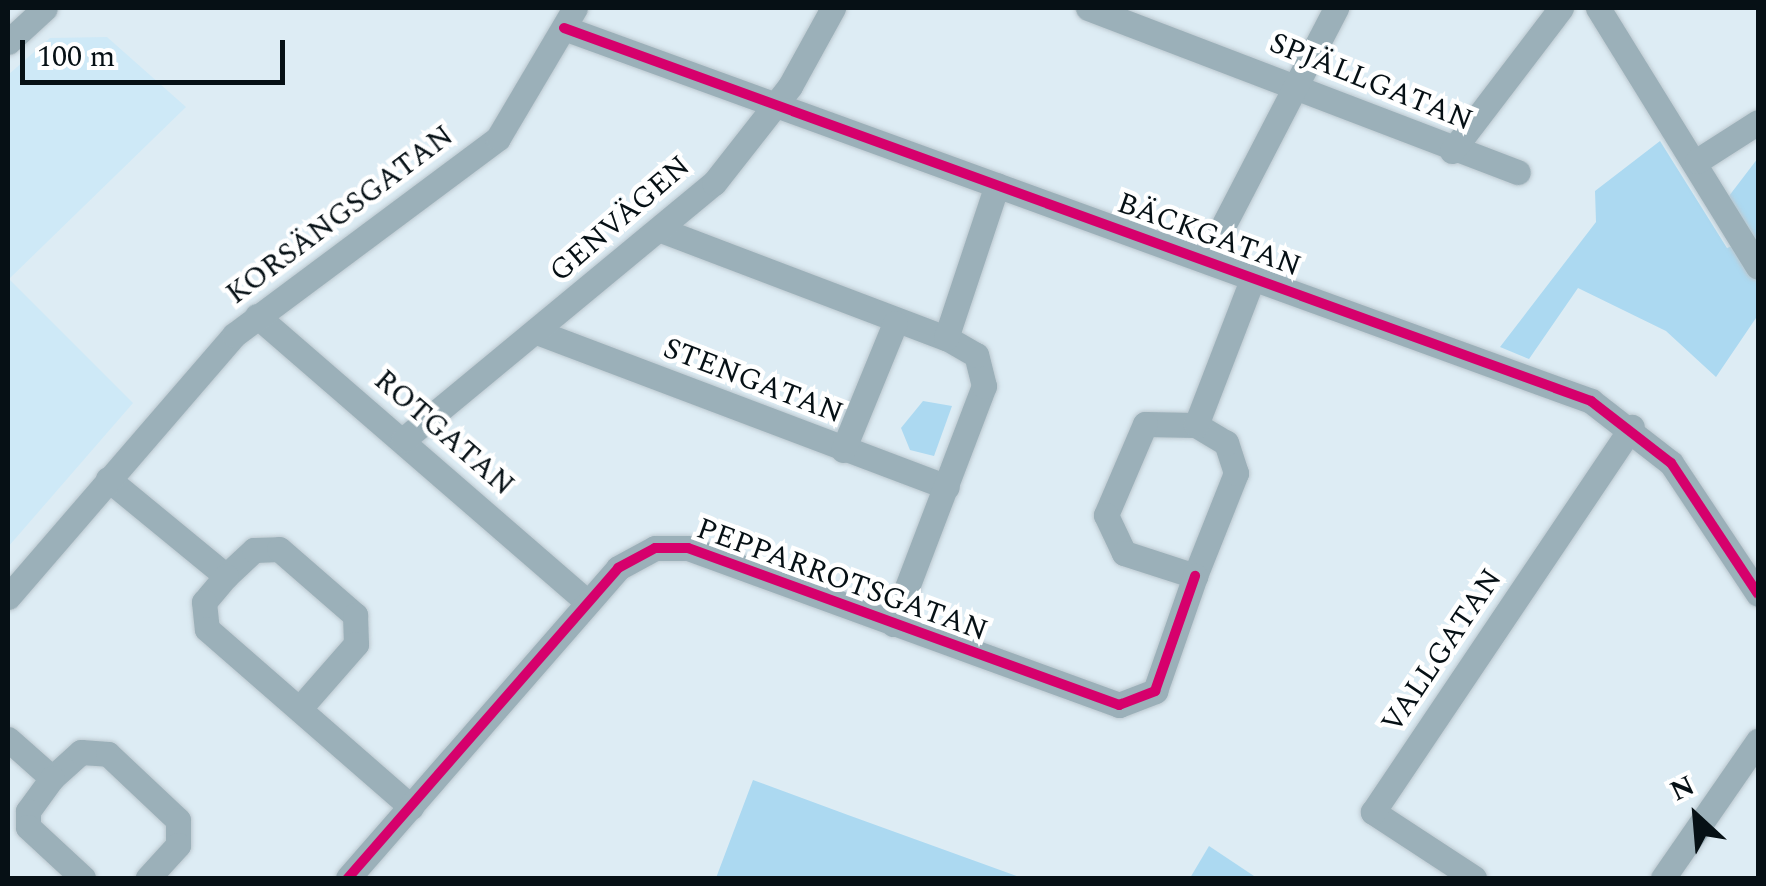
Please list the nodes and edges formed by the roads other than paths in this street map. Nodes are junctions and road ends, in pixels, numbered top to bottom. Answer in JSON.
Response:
{"nodes":[{"id":1,"x":46,"y":8,"type":"edge"},
{"id":2,"x":832,"y":8,"type":"edge"},
{"id":3,"x":1088,"y":8,"type":"edge"},
{"id":4,"x":1336,"y":8,"type":"edge"},
{"id":5,"x":1561,"y":8,"type":"edge"},
{"id":6,"x":1598,"y":8,"type":"edge"},
{"id":7,"x":1136,"y":16,"type":"edge"},
{"id":8,"x":570,"y":18,"type":"edge"},
{"id":9,"x":8,"y":42,"type":"edge"},
{"id":10,"x":1291,"y":84,"type":"junction"},
{"id":11,"x":777,"y":106,"type":"junction"},
{"id":12,"x":1758,"y":122,"type":"edge"},
{"id":13,"x":1452,"y":150,"type":"junction"},
{"id":14,"x":1697,"y":161,"type":"junction"},
{"id":15,"x":1518,"y":172,"type":"dead end"},
{"id":16,"x":998,"y":185,"type":"junction"},
{"id":17,"x":661,"y":230,"type":"junction"},
{"id":18,"x":1206,"y":259,"type":"junction"},
{"id":19,"x":1758,"y":267,"type":"edge"},
{"id":20,"x":1253,"y":277,"type":"junction"},
{"id":21,"x":257,"y":316,"type":"junction"},
{"id":22,"x":895,"y":323,"type":"junction"},
{"id":23,"x":538,"y":332,"type":"junction"},
{"id":24,"x":946,"y":338,"type":"junction"},
{"id":25,"x":1196,"y":426,"type":"junction"},
{"id":26,"x":1632,"y":427,"type":"junction"},
{"id":27,"x":404,"y":440,"type":"junction"},
{"id":28,"x":843,"y":450,"type":"junction"},
{"id":29,"x":108,"y":479,"type":"junction"},
{"id":30,"x":947,"y":487,"type":"junction"},
{"id":31,"x":226,"y":576,"type":"junction"},
{"id":32,"x":1195,"y":576,"type":"junction"},
{"id":33,"x":1758,"y":594,"type":"edge"},
{"id":34,"x":8,"y":597,"type":"edge"},
{"id":35,"x":587,"y":602,"type":"junction"},
{"id":36,"x":892,"y":624,"type":"junction"},
{"id":37,"x":299,"y":709,"type":"junction"},
{"id":38,"x":8,"y":739,"type":"edge"},
{"id":39,"x":1758,"y":742,"type":"edge"},
{"id":40,"x":52,"y":778,"type":"junction"},
{"id":41,"x":411,"y":807,"type":"junction"},
{"id":42,"x":83,"y":878,"type":"edge"},
{"id":43,"x":148,"y":878,"type":"edge"},
{"id":44,"x":348,"y":878,"type":"edge"},
{"id":45,"x":1474,"y":878,"type":"edge"},
{"id":46,"x":1663,"y":878,"type":"edge"}],
"edges":[{"from":1,"to":9,"type":"street"},
{"from":2,"to":11,"type":"street","name":"GENVÄGEN"},
{"from":3,"to":7,"type":"street","name":"SPJÄLLGATAN"},
{"from":4,"to":10,"type":"street"},
{"from":5,"to":13,"type":"street"},
{"from":6,"to":14,"type":"street"},
{"from":7,"to":10,"type":"street","name":"SPJÄLLGATAN"},
{"from":8,"to":11,"type":"street","name":"BÄCKGATAN"},
{"from":8,"to":21,"type":"street","name":"KORSÄNGSGATAN"},
{"from":10,"to":13,"type":"street","name":"SPJÄLLGATAN"},
{"from":10,"to":18,"type":"street"},
{"from":11,"to":16,"type":"street","name":"BÄCKGATAN"},
{"from":11,"to":17,"type":"street","name":"GENVÄGEN"},
{"from":12,"to":14,"type":"street"},
{"from":13,"to":15,"type":"street","name":"SPJÄLLGATAN"},
{"from":14,"to":19,"type":"street"},
{"from":16,"to":18,"type":"street","name":"BÄCKGATAN"},
{"from":16,"to":24,"type":"street"},
{"from":17,"to":22,"type":"street"},
{"from":17,"to":23,"type":"street","name":"GENVÄGEN"},
{"from":18,"to":20,"type":"street","name":"BÄCKGATAN"},
{"from":20,"to":25,"type":"street"},
{"from":20,"to":26,"type":"street","name":"BÄCKGATAN"},
{"from":21,"to":27,"type":"street","name":"ROTGATAN"},
{"from":21,"to":29,"type":"street","name":"KORSÄNGSGATAN"},
{"from":22,"to":24,"type":"street"},
{"from":22,"to":28,"type":"street"},
{"from":23,"to":27,"type":"street","name":"GENVÄGEN"},
{"from":23,"to":28,"type":"street","name":"STENGATAN"},
{"from":24,"to":30,"type":"street"},
{"from":25,"to":32,"type":"street"},
{"from":25,"to":32,"type":"street"},
{"from":26,"to":33,"type":"street","name":"BÄCKGATAN"},
{"from":26,"to":45,"type":"street","name":"VALLGATAN"},
{"from":27,"to":35,"type":"street","name":"ROTGATAN"},
{"from":28,"to":30,"type":"street","name":"STENGATAN"},
{"from":29,"to":31,"type":"street"},
{"from":29,"to":34,"type":"street","name":"KORSÄNGSGATAN"},
{"from":30,"to":36,"type":"street"},
{"from":31,"to":37,"type":"street"},
{"from":31,"to":37,"type":"street"},
{"from":32,"to":36,"type":"street","name":"PEPPARROTSGATAN"},
{"from":35,"to":36,"type":"street","name":"PEPPARROTSGATAN"},
{"from":35,"to":41,"type":"street","name":"PEPPARROTSGATAN"},
{"from":37,"to":41,"type":"street"},
{"from":38,"to":40,"type":"street"},
{"from":39,"to":46,"type":"street"},
{"from":40,"to":42,"type":"street"},
{"from":40,"to":43,"type":"street"},
{"from":41,"to":44,"type":"street","name":"PEPPARROTSGATAN"}]}
